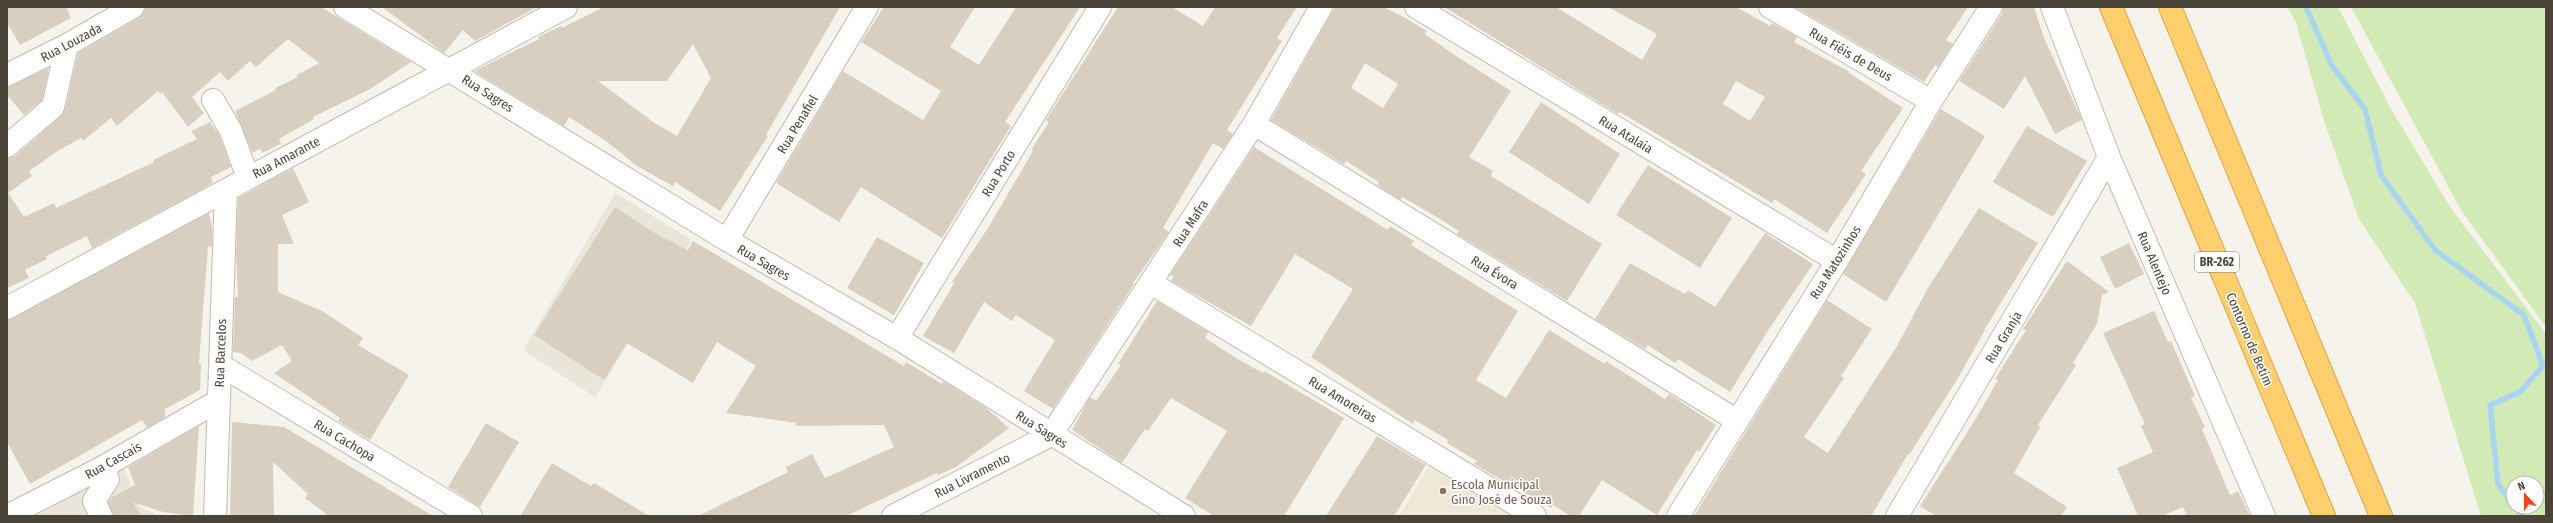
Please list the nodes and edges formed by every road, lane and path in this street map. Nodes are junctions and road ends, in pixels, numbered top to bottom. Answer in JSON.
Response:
{"nodes":[{"id":1,"x":134,"y":7,"type":"edge"},
{"id":2,"x":345,"y":7,"type":"edge"},
{"id":3,"x":566,"y":7,"type":"edge"},
{"id":4,"x":867,"y":7,"type":"edge"},
{"id":5,"x":1100,"y":7,"type":"edge"},
{"id":6,"x":1321,"y":7,"type":"edge"},
{"id":7,"x":1416,"y":7,"type":"edge"},
{"id":8,"x":1770,"y":7,"type":"edge"},
{"id":9,"x":1991,"y":7,"type":"edge"},
{"id":10,"x":2052,"y":7,"type":"edge"},
{"id":11,"x":2111,"y":7,"type":"edge"},
{"id":12,"x":2170,"y":7,"type":"edge"},
{"id":13,"x":67,"y":45,"type":"junction"},
{"id":14,"x":450,"y":69,"type":"junction"},
{"id":15,"x":7,"y":75,"type":"edge"},
{"id":16,"x":213,"y":100,"type":"dead end"},
{"id":17,"x":1931,"y":101,"type":"junction"},
{"id":18,"x":1254,"y":124,"type":"junction"},
{"id":19,"x":7,"y":146,"type":"edge"},
{"id":20,"x":2110,"y":157,"type":"junction"},
{"id":21,"x":248,"y":178,"type":"junction"},
{"id":22,"x":226,"y":190,"type":"junction"},
{"id":23,"x":727,"y":240,"type":"junction"},
{"id":24,"x":1837,"y":261,"type":"junction"},
{"id":25,"x":1151,"y":283,"type":"junction"},
{"id":26,"x":7,"y":308,"type":"edge"},
{"id":27,"x":897,"y":338,"type":"junction"},
{"id":28,"x":220,"y":365,"type":"junction"},
{"id":29,"x":218,"y":401,"type":"junction"},
{"id":30,"x":1736,"y":420,"type":"junction"},
{"id":31,"x":1051,"y":435,"type":"junction"},
{"id":32,"x":103,"y":467,"type":"junction"},
{"id":33,"x":2363,"y":471,"type":"junction"},
{"id":34,"x":7,"y":516,"type":"edge"},
{"id":35,"x":101,"y":516,"type":"edge"},
{"id":36,"x":215,"y":516,"type":"edge"},
{"id":37,"x":470,"y":516,"type":"edge"},
{"id":38,"x":893,"y":516,"type":"edge"},
{"id":39,"x":1184,"y":516,"type":"edge"},
{"id":40,"x":1535,"y":516,"type":"edge"},
{"id":41,"x":1678,"y":516,"type":"edge"},
{"id":42,"x":1897,"y":516,"type":"edge"},
{"id":43,"x":2264,"y":516,"type":"edge"},
{"id":44,"x":2324,"y":516,"type":"edge"},
{"id":45,"x":2381,"y":516,"type":"edge"},
{"id":46,"x":2393,"y":516,"type":"edge"}],
"edges":[{"from":1,"to":13,"type":"street","name":"Rua Louzada"},
{"from":2,"to":14,"type":"street","name":"Rua Sagres"},
{"from":3,"to":14,"type":"street","name":"Rua Amarante"},
{"from":4,"to":23,"type":"street","name":"Rua Penafiel"},
{"from":5,"to":27,"type":"street","name":"Rua Porto"},
{"from":6,"to":18,"type":"street","name":"Rua Mafra"},
{"from":7,"to":24,"type":"street","name":"Rua Atalaia"},
{"from":8,"to":17,"type":"street","name":"Rua Fiéis de Deus"},
{"from":9,"to":17,"type":"street","name":"Rua Matozinhos"},
{"from":10,"to":20,"type":"street","name":"Rua Alentejo"},
{"from":11,"to":44,"type":"highway","name":"Contorno de Betim","number":"BR-262"},
{"from":12,"to":33,"type":"highway"},
{"from":13,"to":15,"type":"street","name":"Rua Louzada"},
{"from":13,"to":19,"type":"street"},
{"from":14,"to":21,"type":"street","name":"Rua Amarante"},
{"from":14,"to":23,"type":"street","name":"Rua Sagres"},
{"from":16,"to":21,"type":"street"},
{"from":17,"to":24,"type":"street","name":"Rua Matozinhos"},
{"from":18,"to":25,"type":"street","name":"Rua Mafra"},
{"from":18,"to":30,"type":"street","name":"Rua Évora"},
{"from":20,"to":42,"type":"street","name":"Rua Granja"},
{"from":20,"to":43,"type":"street","name":"Rua Alentejo"},
{"from":21,"to":22,"type":"street","name":"Rua Amarante"},
{"from":22,"to":26,"type":"street","name":"Rua Amarante"},
{"from":22,"to":28,"type":"street","name":"Rua Barcelos"},
{"from":23,"to":27,"type":"street","name":"Rua Sagres"},
{"from":24,"to":30,"type":"street","name":"Rua Matozinhos"},
{"from":25,"to":31,"type":"street","name":"Rua Mafra"},
{"from":25,"to":40,"type":"street","name":"Rua Amoreiras"},
{"from":27,"to":31,"type":"street","name":"Rua Sagres"},
{"from":28,"to":29,"type":"street","name":"Rua Barcelos"},
{"from":28,"to":37,"type":"street","name":"Rua Cachopa"},
{"from":29,"to":32,"type":"street","name":"Rua Cascais"},
{"from":29,"to":36,"type":"street","name":"Rua Barcelos"},
{"from":30,"to":41,"type":"street","name":"Rua Matozinhos"},
{"from":31,"to":38,"type":"street","name":"Rua Livramento"},
{"from":31,"to":39,"type":"street","name":"Rua Sagres"},
{"from":32,"to":34,"type":"street","name":"Rua Cascais"},
{"from":32,"to":35,"type":"street"},
{"from":33,"to":45,"type":"highway"},
{"from":33,"to":46,"type":"highway"}]}
